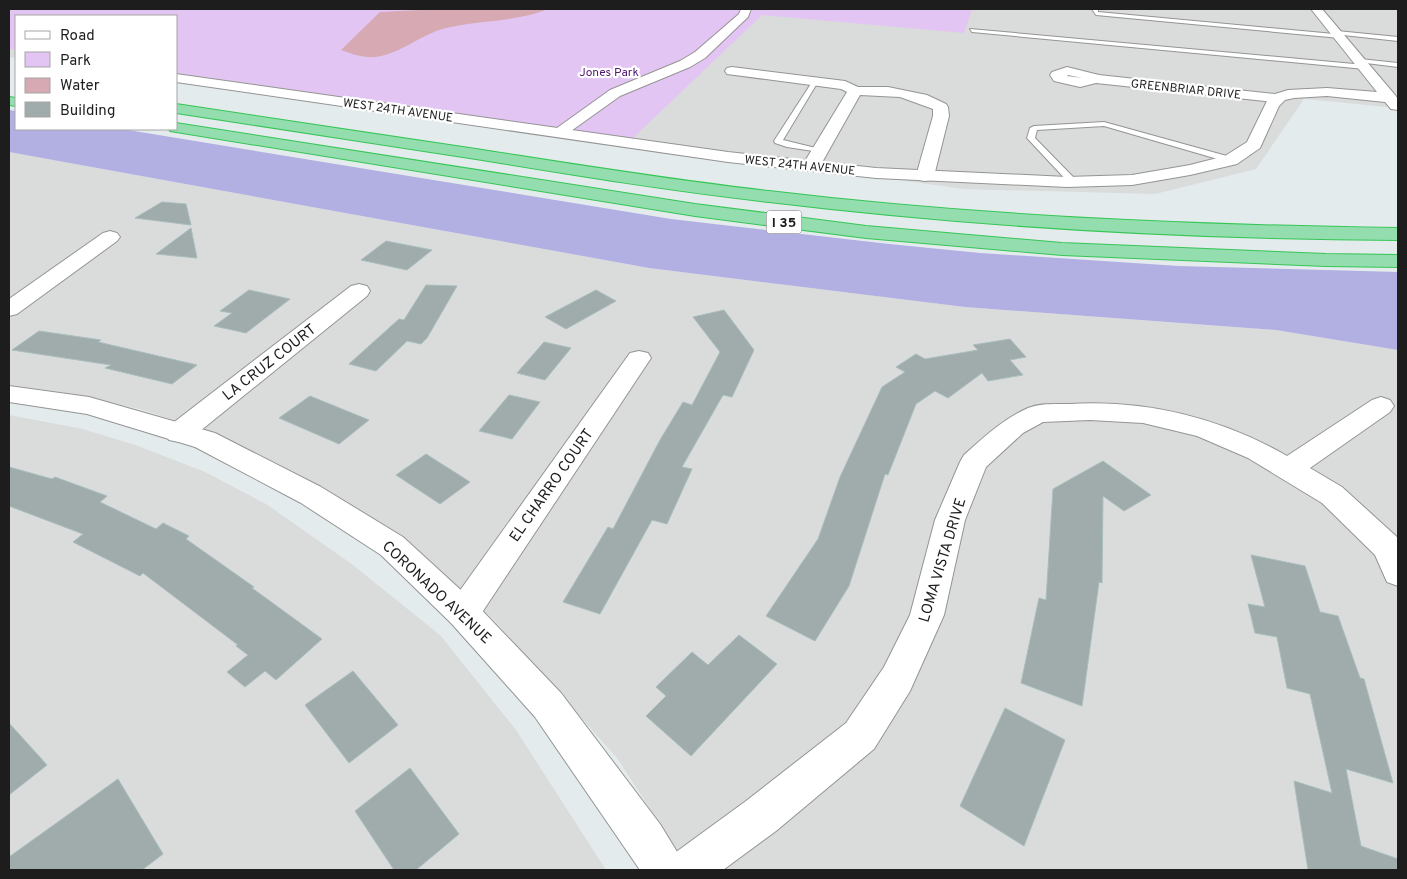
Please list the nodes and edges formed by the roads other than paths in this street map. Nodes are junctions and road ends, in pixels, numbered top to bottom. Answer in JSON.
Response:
{"nodes":[{"id":1,"x":746,"y":9,"type":"edge"},
{"id":2,"x":1095,"y":9,"type":"edge"},
{"id":3,"x":1316,"y":9,"type":"edge"},
{"id":4,"x":972,"y":30,"type":"dead end"},
{"id":5,"x":1338,"y":34,"type":"junction"},
{"id":6,"x":1398,"y":39,"type":"edge"},
{"id":7,"x":1362,"y":64,"type":"junction"},
{"id":8,"x":1398,"y":65,"type":"edge"},
{"id":9,"x":732,"y":71,"type":"dead end"},
{"id":10,"x":178,"y":78,"type":"edge"},
{"id":11,"x":1096,"y":79,"type":"dead end"},
{"id":12,"x":816,"y":80,"type":"junction"},
{"id":13,"x":855,"y":91,"type":"junction"},
{"id":14,"x":1275,"y":98,"type":"junction"},
{"id":15,"x":1395,"y":103,"type":"edge"},
{"id":16,"x":178,"y":108,"type":"edge"},
{"id":17,"x":178,"y":128,"type":"edge"},
{"id":18,"x":558,"y":133,"type":"junction"},
{"id":19,"x":820,"y":150,"type":"junction"},
{"id":20,"x":1231,"y":160,"type":"junction"},
{"id":21,"x":811,"y":166,"type":"junction"},
{"id":22,"x":925,"y":176,"type":"junction"},
{"id":23,"x":1073,"y":182,"type":"junction"},
{"id":24,"x":1398,"y":234,"type":"edge"},
{"id":25,"x":110,"y":237,"type":"dead end"},
{"id":26,"x":1398,"y":261,"type":"edge"},
{"id":27,"x":359,"y":291,"type":"dead end"},
{"id":28,"x":9,"y":309,"type":"edge"},
{"id":29,"x":639,"y":358,"type":"dead end"},
{"id":30,"x":9,"y":394,"type":"edge"},
{"id":31,"x":1381,"y":406,"type":"dead end"},
{"id":32,"x":179,"y":432,"type":"junction"},
{"id":33,"x":1288,"y":469,"type":"junction"},
{"id":34,"x":1398,"y":573,"type":"edge"},
{"id":35,"x":463,"y":612,"type":"junction"},
{"id":36,"x":664,"y":870,"type":"edge"},
{"id":37,"x":687,"y":870,"type":"edge"}],
"edges":[{"from":1,"to":18,"type":"street"},
{"from":2,"to":5,"type":"lane"},
{"from":3,"to":5,"type":"street"},
{"from":4,"to":7,"type":"lane"},
{"from":5,"to":6,"type":"lane"},
{"from":5,"to":7,"type":"street"},
{"from":7,"to":8,"type":"lane"},
{"from":7,"to":15,"type":"street"},
{"from":9,"to":12,"type":"street"},
{"from":10,"to":18,"type":"street","name":"WEST 24TH AVENUE"},
{"from":11,"to":14,"type":"street","name":"GREENBRIAR DRIVE"},
{"from":12,"to":13,"type":"street"},
{"from":12,"to":19,"type":"lane"},
{"from":13,"to":19,"type":"street"},
{"from":13,"to":22,"type":"street"},
{"from":14,"to":15,"type":"street"},
{"from":14,"to":20,"type":"street","name":"WEST 24TH AVENUE"},
{"from":16,"to":24,"type":"highway","number":"I 35"},
{"from":17,"to":26,"type":"highway","number":"I 35"},
{"from":18,"to":21,"type":"street","name":"WEST 24TH AVENUE"},
{"from":19,"to":21,"type":"street"},
{"from":20,"to":23,"type":"street","name":"WEST 24TH AVENUE"},
{"from":20,"to":23,"type":"lane"},
{"from":21,"to":22,"type":"street","name":"WEST 24TH AVENUE"},
{"from":22,"to":23,"type":"street","name":"WEST 24TH AVENUE"},
{"from":25,"to":28,"type":"street"},
{"from":27,"to":32,"type":"street","name":"LA CRUZ COURT"},
{"from":29,"to":35,"type":"street","name":"EL CHARRO COURT"},
{"from":30,"to":32,"type":"street","name":"CORONADO AVENUE"},
{"from":31,"to":33,"type":"street"},
{"from":32,"to":35,"type":"street","name":"CORONADO AVENUE"},
{"from":33,"to":34,"type":"street","name":"LOMA VISTA DRIVE"},
{"from":33,"to":37,"type":"street","name":"LOMA VISTA DRIVE"},
{"from":35,"to":36,"type":"street","name":"CORONADO AVENUE"}]}
